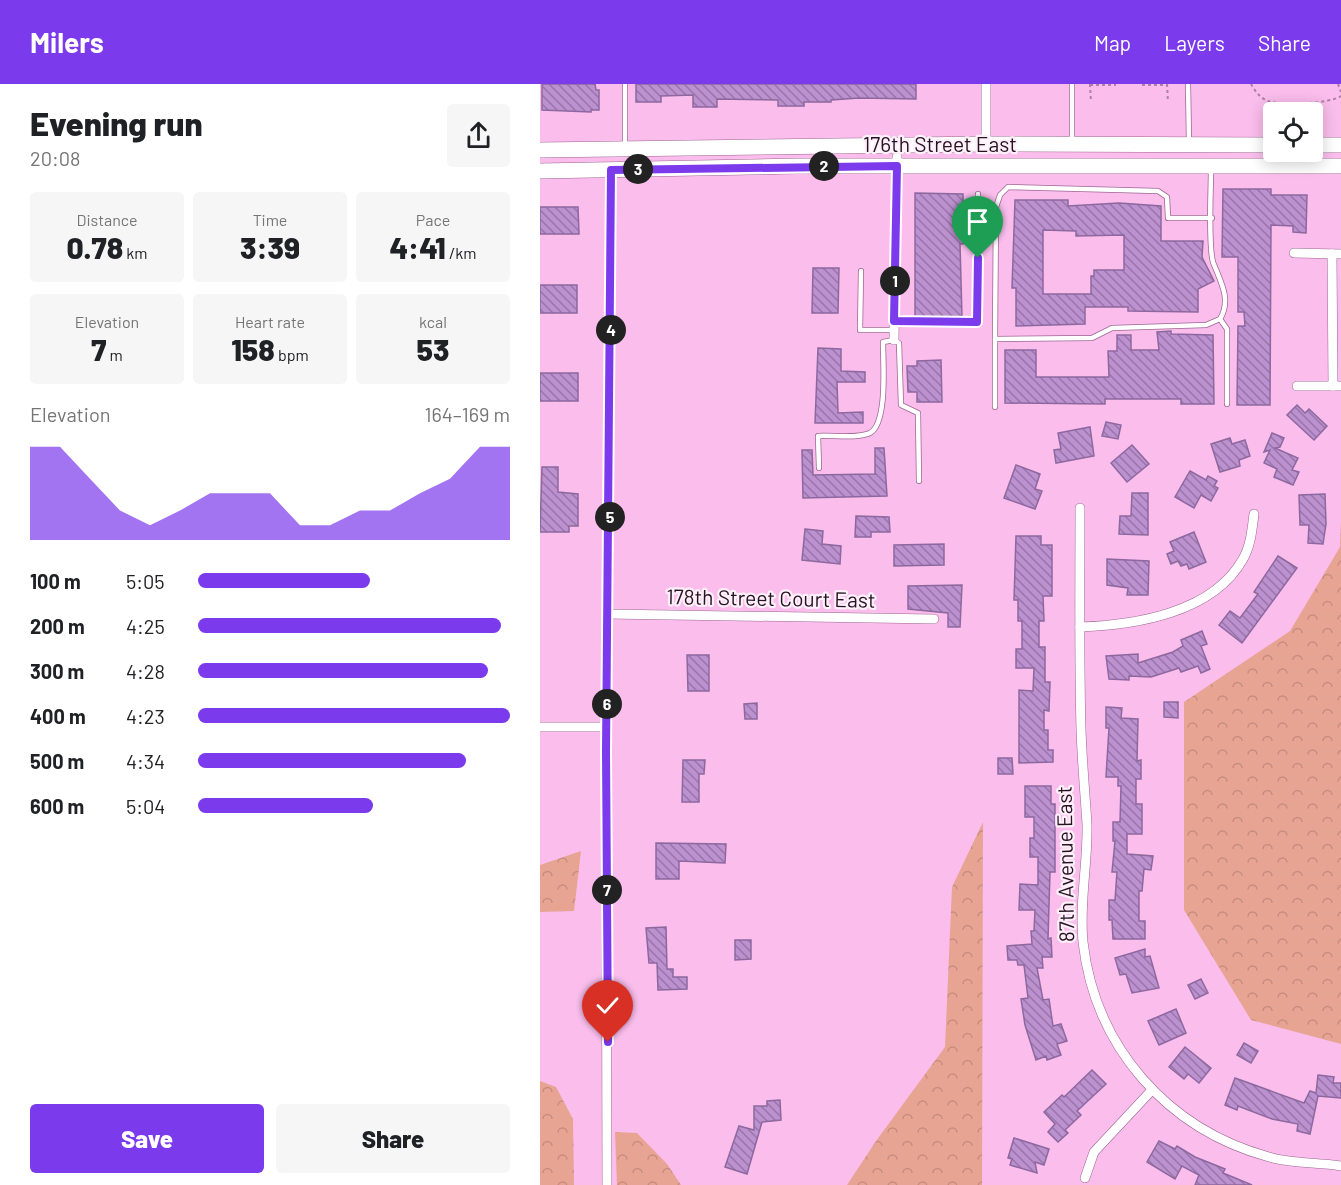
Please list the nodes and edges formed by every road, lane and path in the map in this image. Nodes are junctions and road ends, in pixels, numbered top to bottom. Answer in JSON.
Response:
{"nodes":[{"id":1,"x":625,"y":84,"type":"edge"},
{"id":2,"x":986,"y":84,"type":"edge"},
{"id":3,"x":1072,"y":84,"type":"edge"},
{"id":4,"x":1167,"y":84,"type":"edge"},
{"id":5,"x":1188,"y":84,"type":"edge"},
{"id":6,"x":1251,"y":84,"type":"edge"},
{"id":7,"x":1338,"y":84,"type":"edge"},
{"id":8,"x":1090,"y":85,"type":"edge"},
{"id":9,"x":1116,"y":85,"type":"edge"},
{"id":10,"x":1142,"y":85,"type":"edge"},
{"id":11,"x":1341,"y":94,"type":"edge"},
{"id":12,"x":1091,"y":102,"type":"dead end"},
{"id":13,"x":1168,"y":102,"type":"dead end"},
{"id":14,"x":986,"y":144,"type":"junction"},
{"id":15,"x":1072,"y":144,"type":"junction"},
{"id":16,"x":1189,"y":145,"type":"junction"},
{"id":17,"x":1263,"y":145,"type":"edge"},
{"id":18,"x":1323,"y":145,"type":"edge"},
{"id":19,"x":1341,"y":145,"type":"edge"},
{"id":20,"x":625,"y":149,"type":"junction"},
{"id":21,"x":540,"y":150,"type":"edge"},
{"id":22,"x":897,"y":162,"type":"junction"},
{"id":23,"x":1341,"y":165,"type":"edge"},
{"id":24,"x":1211,"y":166,"type":"junction"},
{"id":25,"x":611,"y":170,"type":"junction"},
{"id":26,"x":540,"y":171,"type":"edge"},
{"id":27,"x":978,"y":194,"type":"dead end"},
{"id":28,"x":1212,"y":218,"type":"junction"},
{"id":29,"x":1294,"y":253,"type":"dead end"},
{"id":30,"x":1337,"y":254,"type":"edge"},
{"id":31,"x":861,"y":271,"type":"dead end"},
{"id":32,"x":1220,"y":319,"type":"junction"},
{"id":33,"x":894,"y":330,"type":"junction"},
{"id":34,"x":995,"y":339,"type":"junction"},
{"id":35,"x":1297,"y":386,"type":"dead end"},
{"id":36,"x":1337,"y":386,"type":"edge"},
{"id":37,"x":1227,"y":404,"type":"dead end"},
{"id":38,"x":995,"y":407,"type":"dead end"},
{"id":39,"x":819,"y":468,"type":"dead end"},
{"id":40,"x":919,"y":481,"type":"dead end"},
{"id":41,"x":1080,"y":508,"type":"dead end"},
{"id":42,"x":1254,"y":514,"type":"dead end"},
{"id":43,"x":608,"y":615,"type":"junction"},
{"id":44,"x":934,"y":619,"type":"dead end"},
{"id":45,"x":1080,"y":627,"type":"junction"},
{"id":46,"x":540,"y":727,"type":"edge"},
{"id":47,"x":607,"y":727,"type":"junction"},
{"id":48,"x":1151,"y":1091,"type":"junction"},
{"id":49,"x":1341,"y":1166,"type":"edge"},
{"id":50,"x":1085,"y":1178,"type":"dead end"},
{"id":51,"x":607,"y":1185,"type":"edge"}],
"edges":[{"from":1,"to":20,"type":"lane"},
{"from":2,"to":14,"type":"street"},
{"from":3,"to":15,"type":"lane"},
{"from":4,"to":10,"type":"path"},
{"from":4,"to":13,"type":"path"},
{"from":5,"to":16,"type":"lane"},
{"from":6,"to":11,"type":"path"},
{"from":7,"to":11,"type":"path"},
{"from":8,"to":9,"type":"path"},
{"from":8,"to":12,"type":"path"},
{"from":14,"to":15,"type":"main road","name":"176th Street East"},
{"from":14,"to":20,"type":"main road","name":"176th Street East"},
{"from":14,"to":22,"type":"main road"},
{"from":15,"to":16,"type":"main road","name":"176th Street East"},
{"from":16,"to":17,"type":"main road","name":"176th Street East"},
{"from":18,"to":19,"type":"main road"},
{"from":20,"to":21,"type":"main road","name":"176th Street East"},
{"from":22,"to":24,"type":"main road","name":"176th Street East"},
{"from":22,"to":25,"type":"main road","name":"176th Street East"},
{"from":22,"to":33,"type":"street"},
{"from":23,"to":24,"type":"main road","name":"176th Street East"},
{"from":24,"to":28,"type":"lane"},
{"from":25,"to":26,"type":"main road","name":"176th Street East"},
{"from":25,"to":43,"type":"street"},
{"from":27,"to":33,"type":"lane"},
{"from":28,"to":32,"type":"lane"},
{"from":28,"to":34,"type":"lane"},
{"from":29,"to":30,"type":"street"},
{"from":30,"to":36,"type":"street"},
{"from":31,"to":33,"type":"lane"},
{"from":32,"to":34,"type":"lane"},
{"from":32,"to":37,"type":"lane"},
{"from":33,"to":39,"type":"lane"},
{"from":33,"to":40,"type":"lane"},
{"from":34,"to":38,"type":"lane"},
{"from":35,"to":36,"type":"street"},
{"from":41,"to":45,"type":"street","name":"87th Avenue East"},
{"from":42,"to":45,"type":"street"},
{"from":43,"to":44,"type":"street","name":"178th Street Court East"},
{"from":43,"to":47,"type":"street"},
{"from":45,"to":48,"type":"street","name":"87th Avenue East"},
{"from":46,"to":47,"type":"street"},
{"from":47,"to":51,"type":"street"},
{"from":48,"to":49,"type":"street","name":"87th Avenue East"},
{"from":48,"to":50,"type":"street"}]}
